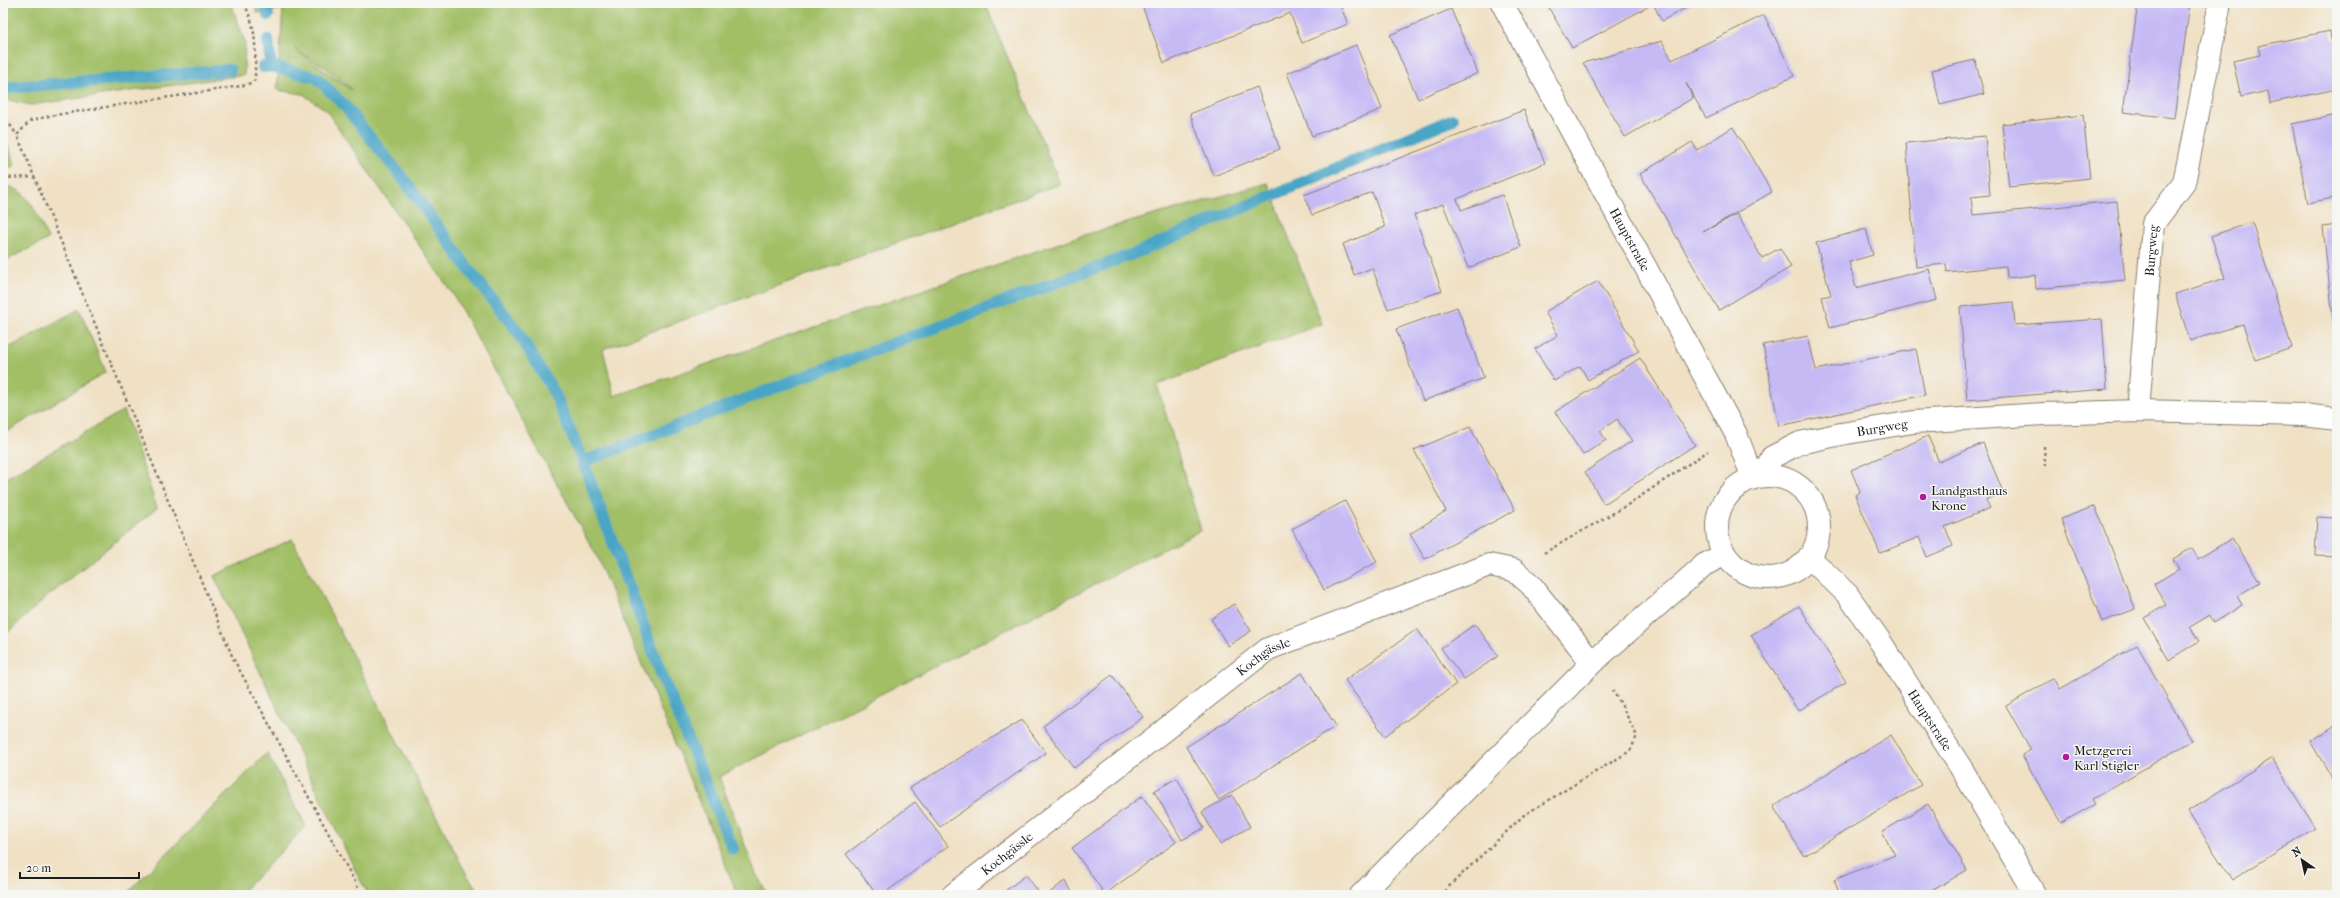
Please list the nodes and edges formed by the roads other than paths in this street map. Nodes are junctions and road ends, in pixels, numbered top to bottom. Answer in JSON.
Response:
{"nodes":[{"id":1,"x":1502,"y":3,"type":"edge"},
{"id":2,"x":2218,"y":5,"type":"edge"},
{"id":3,"x":2138,"y":411,"type":"junction"},
{"id":4,"x":2337,"y":419,"type":"edge"},
{"id":5,"x":1758,"y":477,"type":"junction"},
{"id":6,"x":1725,"y":554,"type":"junction"},
{"id":7,"x":1809,"y":556,"type":"junction"},
{"id":8,"x":1592,"y":663,"type":"junction"},
{"id":9,"x":953,"y":895,"type":"edge"},
{"id":10,"x":1361,"y":895,"type":"edge"},
{"id":11,"x":2035,"y":895,"type":"edge"}],
"edges":[{"from":1,"to":5,"type":"street","name":"Hauptstraße"},
{"from":2,"to":3,"type":"street","name":"Burgweg"},
{"from":3,"to":4,"type":"street","name":"Burgweg"},
{"from":3,"to":5,"type":"street","name":"Burgweg"},
{"from":5,"to":6,"type":"street"},
{"from":5,"to":7,"type":"street"},
{"from":6,"to":7,"type":"street"},
{"from":6,"to":8,"type":"street"},
{"from":7,"to":11,"type":"street","name":"Hauptstraße"},
{"from":8,"to":9,"type":"street","name":"Kochgässle"},
{"from":8,"to":10,"type":"street"}]}
